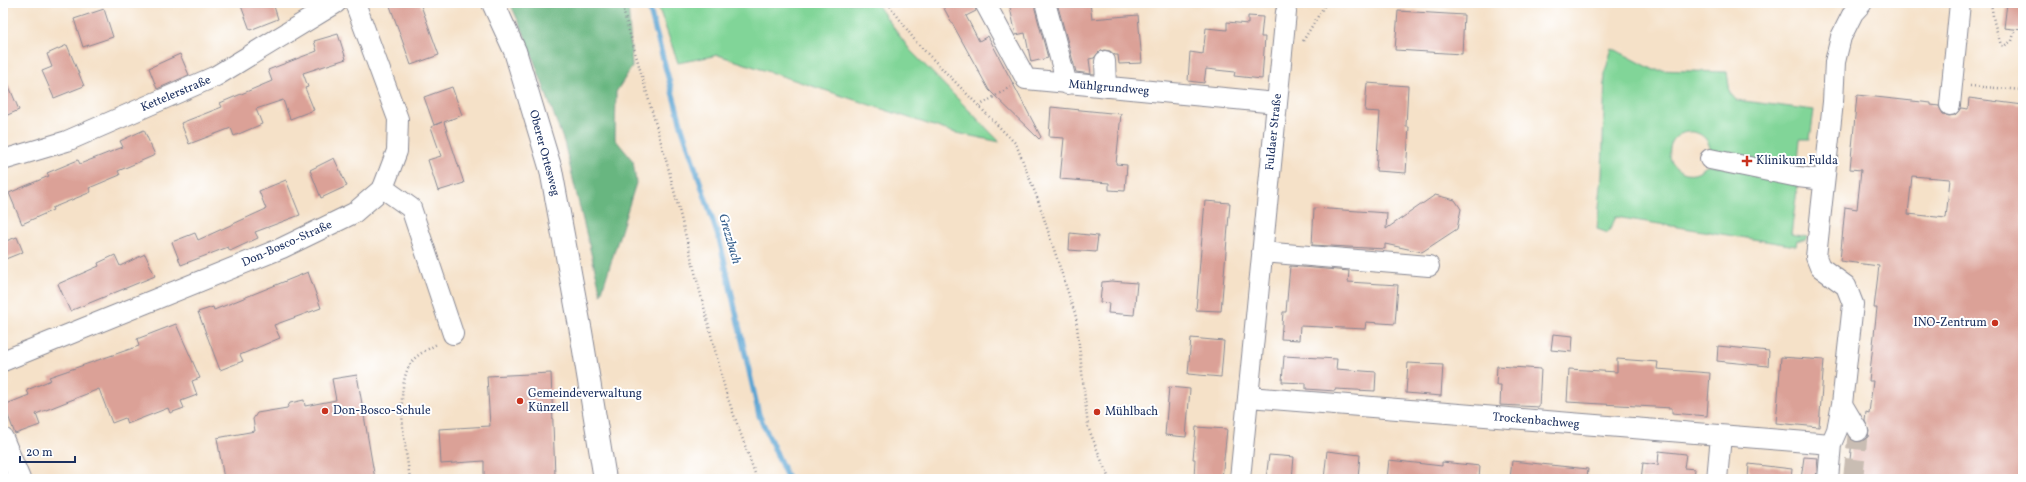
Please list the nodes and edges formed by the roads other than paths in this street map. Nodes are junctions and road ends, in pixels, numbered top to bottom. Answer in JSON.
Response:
{"nodes":[{"id":1,"x":336,"y":3,"type":"edge"},
{"id":2,"x":355,"y":3,"type":"edge"},
{"id":3,"x":493,"y":3,"type":"edge"},
{"id":4,"x":985,"y":3,"type":"edge"},
{"id":5,"x":1862,"y":3,"type":"edge"},
{"id":6,"x":1960,"y":3,"type":"edge"},
{"id":7,"x":1046,"y":6,"type":"dead end"},
{"id":8,"x":1286,"y":12,"type":"dead end"},
{"id":9,"x":1105,"y":61,"type":"dead end"},
{"id":10,"x":1067,"y":84,"type":"junction"},
{"id":11,"x":1106,"y":87,"type":"junction"},
{"id":12,"x":1277,"y":103,"type":"junction"},
{"id":13,"x":1950,"y":105,"type":"dead end"},
{"id":14,"x":1710,"y":159,"type":"dead end"},
{"id":15,"x":3,"y":160,"type":"edge"},
{"id":16,"x":1824,"y":180,"type":"junction"},
{"id":17,"x":383,"y":188,"type":"junction"},
{"id":18,"x":1262,"y":252,"type":"junction"},
{"id":19,"x":1429,"y":266,"type":"dead end"},
{"id":20,"x":453,"y":334,"type":"road end"},
{"id":21,"x":3,"y":362,"type":"edge"},
{"id":22,"x":1248,"y":397,"type":"junction"},
{"id":23,"x":1842,"y":404,"type":"junction"},
{"id":24,"x":1858,"y":431,"type":"tunnel mouth"},
{"id":25,"x":1721,"y":436,"type":"junction"},
{"id":26,"x":3,"y":438,"type":"edge"},
{"id":27,"x":1828,"y":444,"type":"junction"},
{"id":28,"x":20,"y":479,"type":"edge"},
{"id":29,"x":605,"y":479,"type":"edge"},
{"id":30,"x":1240,"y":479,"type":"edge"},
{"id":31,"x":1716,"y":479,"type":"edge"},
{"id":32,"x":1828,"y":479,"type":"edge"}],
"edges":[{"from":1,"to":15,"type":"street","name":"Kettelerstraße"},
{"from":2,"to":17,"type":"street","name":"Don-Bosco-Straße"},
{"from":3,"to":29,"type":"main road","name":"Oberer Ortesweg"},
{"from":4,"to":10,"type":"street","name":"Mühlgrundweg"},
{"from":5,"to":16,"type":"street"},
{"from":6,"to":13,"type":"street"},
{"from":7,"to":10,"type":"street"},
{"from":8,"to":12,"type":"street","name":"Fuldaer Straße"},
{"from":9,"to":11,"type":"street"},
{"from":10,"to":11,"type":"street","name":"Mühlgrundweg"},
{"from":11,"to":12,"type":"street","name":"Mühlgrundweg"},
{"from":12,"to":18,"type":"street","name":"Fuldaer Straße"},
{"from":14,"to":16,"type":"street"},
{"from":16,"to":23,"type":"street"},
{"from":17,"to":20,"type":"street"},
{"from":17,"to":21,"type":"street","name":"Don-Bosco-Straße"},
{"from":18,"to":19,"type":"street"},
{"from":18,"to":22,"type":"street","name":"Fuldaer Straße"},
{"from":22,"to":25,"type":"street","name":"Trockenbachweg"},
{"from":22,"to":30,"type":"street","name":"Fuldaer Straße"},
{"from":23,"to":24,"type":"street"},
{"from":23,"to":27,"type":"street"},
{"from":25,"to":27,"type":"street","name":"Trockenbachweg"},
{"from":25,"to":31,"type":"street"},
{"from":26,"to":28,"type":"street"},
{"from":27,"to":32,"type":"street"}]}
